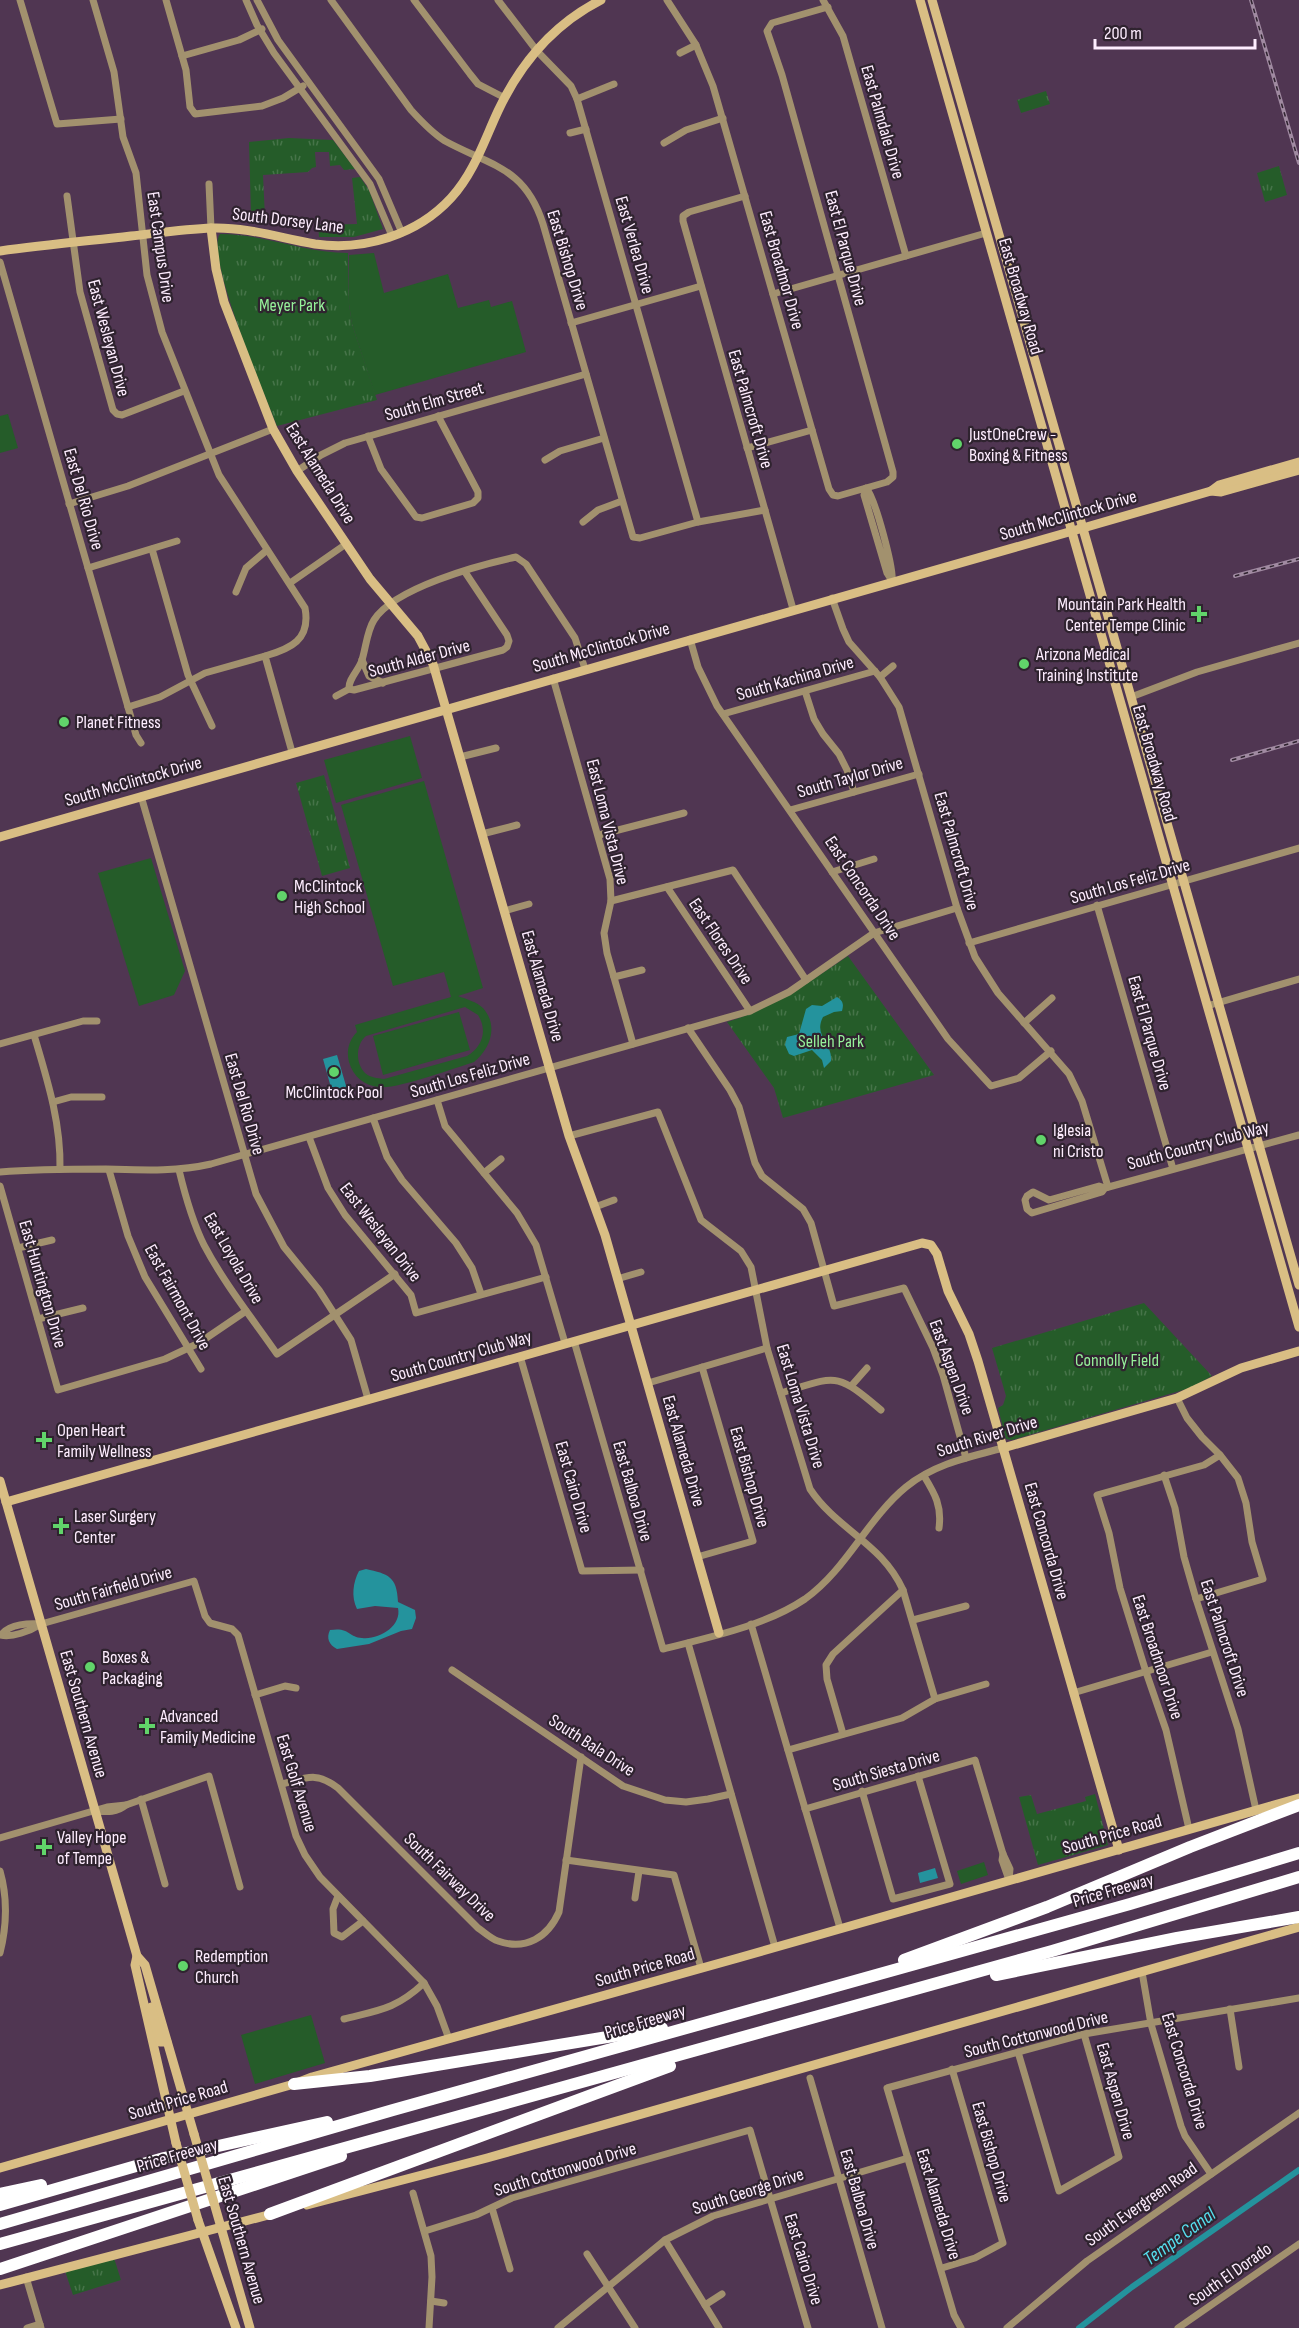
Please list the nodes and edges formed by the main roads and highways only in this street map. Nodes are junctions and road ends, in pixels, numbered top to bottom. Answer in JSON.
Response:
{"nodes":[{"id":1,"x":601,"y":0,"type":"edge"},
{"id":2,"x":920,"y":0,"type":"edge"},
{"id":3,"x":932,"y":0,"type":"edge"},
{"id":4,"x":585,"y":4,"type":"edge"},
{"id":5,"x":953,"y":71,"type":"junction"},
{"id":6,"x":941,"y":74,"type":"junction"},
{"id":7,"x":212,"y":228,"type":"junction"},
{"id":8,"x":998,"y":230,"type":"junction"},
{"id":9,"x":986,"y":233,"type":"junction"},
{"id":10,"x":0,"y":250,"type":"edge"},
{"id":11,"x":1039,"y":375,"type":"junction"},
{"id":12,"x":1028,"y":378,"type":"junction"},
{"id":13,"x":1299,"y":462,"type":"edge"},
{"id":14,"x":1299,"y":470,"type":"edge"},
{"id":15,"x":1211,"y":491,"type":"junction"},
{"id":16,"x":1083,"y":528,"type":"junction"},
{"id":17,"x":1071,"y":531,"type":"junction"},
{"id":18,"x":1104,"y":647,"type":"junction"},
{"id":19,"x":1122,"y":665,"type":"junction"},
{"id":20,"x":1131,"y":697,"type":"junction"},
{"id":21,"x":1121,"y":704,"type":"junction"},
{"id":22,"x":446,"y":709,"type":"junction"},
{"id":23,"x":0,"y":837,"type":"edge"},
{"id":24,"x":931,"y":1245,"type":"joint"},
{"id":25,"x":1299,"y":1285,"type":"edge"},
{"id":26,"x":630,"y":1325,"type":"junction"},
{"id":27,"x":1299,"y":1327,"type":"edge"},
{"id":28,"x":1299,"y":1351,"type":"edge"},
{"id":29,"x":1003,"y":1448,"type":"junction"},
{"id":30,"x":0,"y":1481,"type":"edge"},
{"id":31,"x":3,"y":1503,"type":"edge"},
{"id":32,"x":719,"y":1633,"type":"road end"},
{"id":33,"x":1299,"y":1798,"type":"edge"},
{"id":34,"x":1299,"y":1805,"type":"edge"},
{"id":35,"x":1119,"y":1850,"type":"junction"},
{"id":36,"x":1299,"y":1853,"type":"edge"},
{"id":37,"x":1299,"y":1877,"type":"edge"},
{"id":38,"x":1299,"y":1917,"type":"edge"},
{"id":39,"x":1299,"y":1927,"type":"edge"},
{"id":40,"x":136,"y":1961,"type":"junction"},
{"id":41,"x":847,"y":1983,"type":"junction"},
{"id":42,"x":851,"y":2006,"type":"junction"},
{"id":43,"x":717,"y":2020,"type":"junction"},
{"id":44,"x":733,"y":2041,"type":"junction"},
{"id":45,"x":294,"y":2084,"type":"junction"},
{"id":46,"x":188,"y":2114,"type":"junction"},
{"id":47,"x":170,"y":2119,"type":"junction"},
{"id":48,"x":356,"y":2121,"type":"junction"},
{"id":49,"x":435,"y":2123,"type":"junction"},
{"id":50,"x":0,"y":2168,"type":"edge"},
{"id":51,"x":96,"y":2177,"type":"junction"},
{"id":52,"x":0,"y":2194,"type":"edge"},
{"id":53,"x":0,"y":2205,"type":"edge"},
{"id":54,"x":270,"y":2214,"type":"junction"},
{"id":55,"x":0,"y":2224,"type":"edge"},
{"id":56,"x":221,"y":2228,"type":"junction"},
{"id":57,"x":202,"y":2233,"type":"junction"},
{"id":58,"x":0,"y":2244,"type":"edge"},
{"id":59,"x":0,"y":2269,"type":"edge"},
{"id":60,"x":0,"y":2285,"type":"edge"},
{"id":61,"x":236,"y":2328,"type":"edge"},
{"id":62,"x":250,"y":2328,"type":"edge"}],
"edges":[{"from":1,"to":4,"type":"main road","name":"South Dorsey Lane"},
{"from":2,"to":6,"type":"main road","name":"East Broadway Road"},
{"from":3,"to":5,"type":"main road","name":"East Broadway Road"},
{"from":4,"to":7,"type":"main road","name":"South Dorsey Lane"},
{"from":5,"to":6,"type":"main road"},
{"from":5,"to":8,"type":"main road","name":"East Broadway Road"},
{"from":6,"to":9,"type":"main road","name":"East Broadway Road"},
{"from":7,"to":10,"type":"main road","name":"South Dorsey Lane"},
{"from":7,"to":22,"type":"main road","name":"East Alameda Drive"},
{"from":8,"to":9,"type":"main road"},
{"from":8,"to":11,"type":"main road","name":"East Broadway Road"},
{"from":9,"to":12,"type":"main road","name":"East Broadway Road"},
{"from":11,"to":12,"type":"main road"},
{"from":11,"to":16,"type":"main road","name":"East Broadway Road"},
{"from":12,"to":17,"type":"main road","name":"East Broadway Road"},
{"from":13,"to":15,"type":"main road","name":"South McClintock Drive"},
{"from":14,"to":15,"type":"main road","name":"South McClintock Drive"},
{"from":15,"to":16,"type":"main road","name":"South McClintock Drive"},
{"from":16,"to":17,"type":"main road","name":"South McClintock Drive"},
{"from":16,"to":19,"type":"main road","name":"East Broadway Road"},
{"from":17,"to":18,"type":"main road","name":"East Broadway Road"},
{"from":17,"to":22,"type":"main road","name":"South McClintock Drive"},
{"from":18,"to":19,"type":"main road"},
{"from":18,"to":21,"type":"main road","name":"East Broadway Road"},
{"from":19,"to":20,"type":"main road","name":"East Broadway Road"},
{"from":20,"to":21,"type":"main road"},
{"from":20,"to":25,"type":"main road","name":"East Broadway Road"},
{"from":21,"to":27,"type":"main road","name":"East Broadway Road"},
{"from":22,"to":23,"type":"main road","name":"South McClintock Drive"},
{"from":22,"to":26,"type":"main road","name":"East Alameda Drive"},
{"from":24,"to":26,"type":"main road","name":"South Country Club Way"},
{"from":24,"to":29,"type":"main road","name":"East Concorda Drive"},
{"from":26,"to":31,"type":"main road","name":"South Country Club Way"},
{"from":26,"to":32,"type":"main road","name":"East Alameda Drive"},
{"from":28,"to":29,"type":"main road","name":"South River Drive"},
{"from":29,"to":35,"type":"main road","name":"East Concorda Drive"},
{"from":30,"to":31,"type":"main road","name":"East Southern Avenue"},
{"from":31,"to":40,"type":"main road","name":"East Southern Avenue"},
{"from":33,"to":35,"type":"main road","name":"South Price Road"},
{"from":34,"to":41,"type":"highway"},
{"from":35,"to":45,"type":"main road","name":"South Price Road"},
{"from":36,"to":41,"type":"highway","name":"Price Freeway"},
{"from":37,"to":42,"type":"highway","name":"Price Freeway"},
{"from":38,"to":42,"type":"highway"},
{"from":39,"to":54,"type":"main road"},
{"from":40,"to":46,"type":"main road","name":"East Southern Avenue"},
{"from":40,"to":47,"type":"main road","name":"East Southern Avenue"},
{"from":41,"to":43,"type":"highway","name":"Price Freeway"},
{"from":42,"to":44,"type":"highway","name":"Price Freeway"},
{"from":43,"to":45,"type":"highway"},
{"from":43,"to":48,"type":"highway","name":"Price Freeway"},
{"from":44,"to":49,"type":"highway","name":"Price Freeway"},
{"from":44,"to":54,"type":"highway"},
{"from":45,"to":46,"type":"main road","name":"South Price Road"},
{"from":46,"to":47,"type":"main road","name":"South Price Road"},
{"from":46,"to":56,"type":"main road","name":"East Southern Avenue","bridge":true},
{"from":47,"to":50,"type":"main road","name":"South Price Road"},
{"from":47,"to":57,"type":"main road","name":"East Southern Avenue","bridge":true},
{"from":48,"to":51,"type":"highway"},
{"from":48,"to":55,"type":"highway","name":"Price Freeway"},
{"from":49,"to":58,"type":"highway","name":"Price Freeway"},
{"from":49,"to":59,"type":"highway"},
{"from":51,"to":52,"type":"highway"},
{"from":51,"to":53,"type":"highway"},
{"from":54,"to":56,"type":"main road"},
{"from":56,"to":57,"type":"main road"},
{"from":56,"to":62,"type":"main road","name":"East Southern Avenue"},
{"from":57,"to":60,"type":"main road"},
{"from":57,"to":61,"type":"main road","name":"East Southern Avenue"}]}
